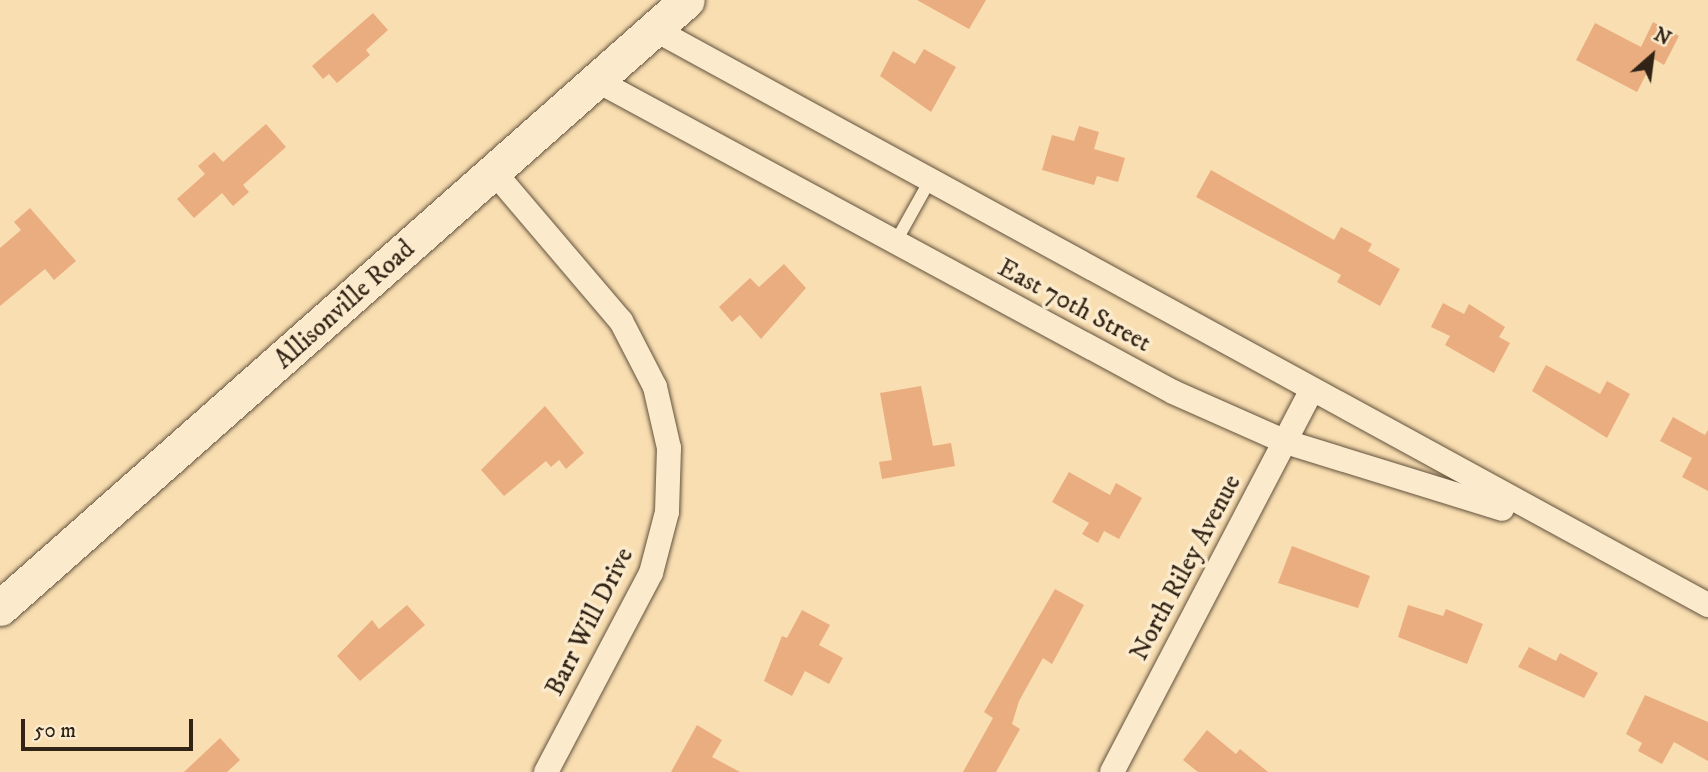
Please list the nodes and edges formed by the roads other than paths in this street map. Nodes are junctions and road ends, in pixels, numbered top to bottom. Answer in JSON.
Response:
{"nodes":[{"id":1,"x":687,"y":0,"type":"edge"},
{"id":2,"x":654,"y":29,"type":"junction"},
{"id":3,"x":596,"y":80,"type":"junction"},
{"id":4,"x":494,"y":172,"type":"junction"},
{"id":5,"x":930,"y":180,"type":"junction"},
{"id":6,"x":895,"y":243,"type":"junction"},
{"id":7,"x":1312,"y":390,"type":"junction"},
{"id":8,"x":1286,"y":442,"type":"junction"},
{"id":9,"x":1550,"y":523,"type":"junction"},
{"id":10,"x":1708,"y":604,"type":"edge"},
{"id":11,"x":0,"y":608,"type":"edge"},
{"id":12,"x":545,"y":772,"type":"edge"},
{"id":13,"x":1112,"y":772,"type":"edge"}],
"edges":[{"from":1,"to":2,"type":"main road","name":"Allisonville Road"},
{"from":2,"to":3,"type":"main road","name":"Allisonville Road"},
{"from":2,"to":5,"type":"street","name":"East 70th Street"},
{"from":3,"to":4,"type":"main road","name":"Allisonville Road"},
{"from":3,"to":6,"type":"street","name":"East 70th Street"},
{"from":4,"to":11,"type":"main road","name":"Allisonville Road"},
{"from":4,"to":12,"type":"street","name":"Barr Will Drive"},
{"from":5,"to":6,"type":"lane"},
{"from":5,"to":7,"type":"street","name":"East 70th Street"},
{"from":6,"to":8,"type":"street","name":"East 70th Street"},
{"from":7,"to":8,"type":"street","name":"North Riley Avenue"},
{"from":7,"to":9,"type":"street","name":"East 70th Street"},
{"from":8,"to":9,"type":"street","name":"East 70th Street"},
{"from":8,"to":13,"type":"street","name":"North Riley Avenue"},
{"from":9,"to":10,"type":"street","name":"East 70th Street"}]}
